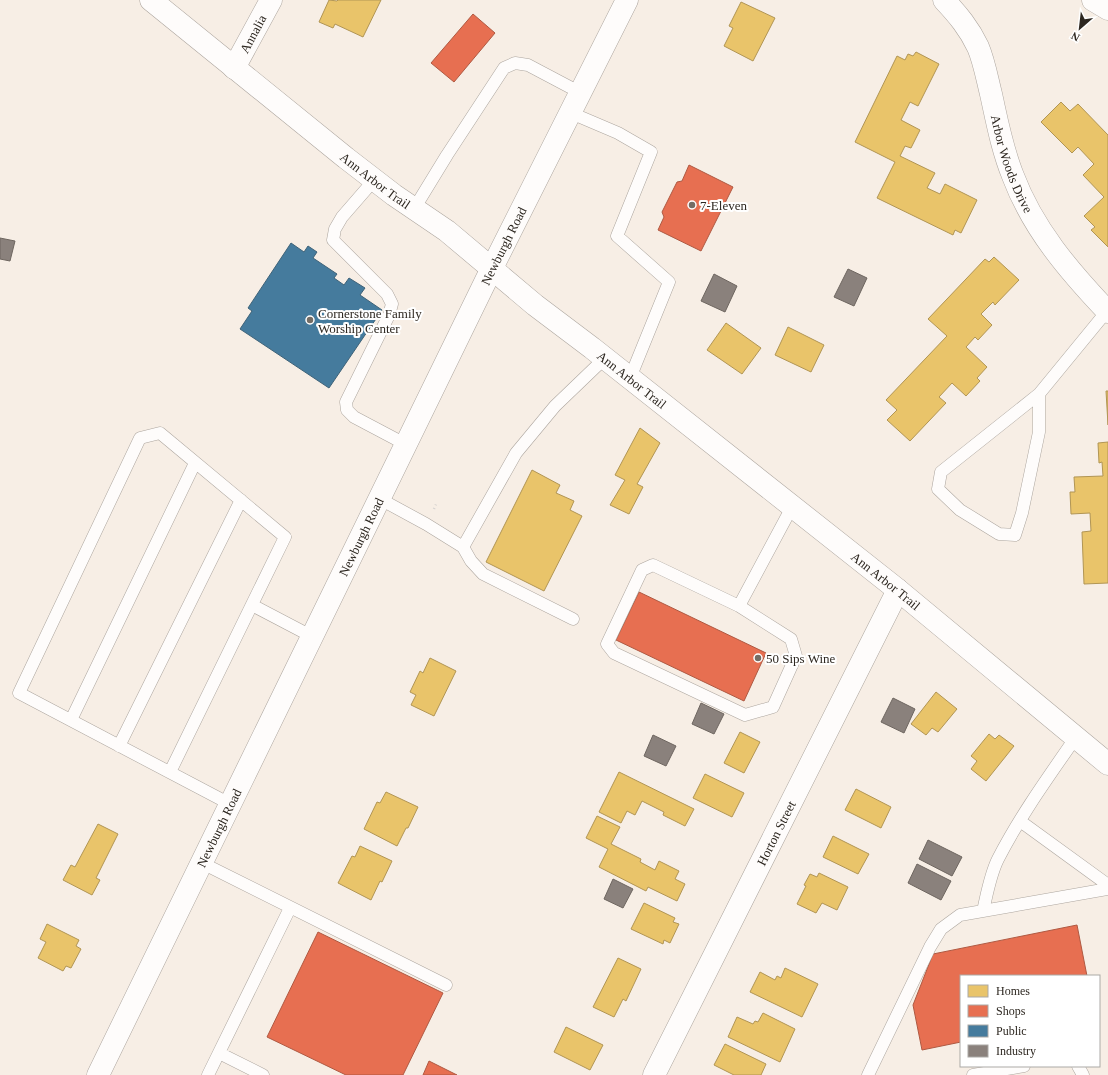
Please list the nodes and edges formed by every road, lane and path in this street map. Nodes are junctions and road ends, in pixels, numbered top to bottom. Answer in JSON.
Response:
{"nodes":[{"id":1,"x":151,"y":0,"type":"edge"},
{"id":2,"x":271,"y":0,"type":"edge"},
{"id":3,"x":627,"y":0,"type":"edge"},
{"id":4,"x":944,"y":0,"type":"edge"},
{"id":5,"x":1093,"y":0,"type":"edge"},
{"id":6,"x":1108,"y":9,"type":"edge"},
{"id":7,"x":234,"y":68,"type":"junction"},
{"id":8,"x":581,"y":93,"type":"junction"},
{"id":9,"x":571,"y":113,"type":"junction"},
{"id":10,"x":375,"y":179,"type":"junction"},
{"id":11,"x":414,"y":209,"type":"junction"},
{"id":12,"x":492,"y":268,"type":"junction"},
{"id":13,"x":1108,"y":312,"type":"edge"},
{"id":14,"x":605,"y":358,"type":"junction"},
{"id":15,"x":630,"y":378,"type":"junction"},
{"id":16,"x":1039,"y":394,"type":"junction"},
{"id":17,"x":407,"y":445,"type":"junction"},
{"id":18,"x":195,"y":462,"type":"junction"},
{"id":19,"x":380,"y":499,"type":"junction"},
{"id":20,"x":241,"y":500,"type":"junction"},
{"id":21,"x":792,"y":507,"type":"junction"},
{"id":22,"x":463,"y":547,"type":"junction"},
{"id":23,"x":898,"y":590,"type":"junction"},
{"id":24,"x":252,"y":606,"type":"junction"},
{"id":25,"x":739,"y":606,"type":"junction"},
{"id":26,"x":573,"y":619,"type":"dead end"},
{"id":27,"x":313,"y":637,"type":"junction"},
{"id":28,"x":71,"y":720,"type":"junction"},
{"id":29,"x":1076,"y":737,"type":"junction"},
{"id":30,"x":119,"y":746,"type":"junction"},
{"id":31,"x":1108,"y":764,"type":"edge"},
{"id":32,"x":170,"y":772,"type":"junction"},
{"id":33,"x":230,"y":804,"type":"junction"},
{"id":34,"x":1020,"y":821,"type":"junction"},
{"id":35,"x":202,"y":863,"type":"junction"},
{"id":36,"x":1108,"y":885,"type":"edge"},
{"id":37,"x":1108,"y":889,"type":"edge"},
{"id":38,"x":290,"y":908,"type":"junction"},
{"id":39,"x":983,"y":911,"type":"junction"},
{"id":40,"x":446,"y":985,"type":"dead end"},
{"id":41,"x":219,"y":1053,"type":"junction"},
{"id":42,"x":1018,"y":1067,"type":"edge"},
{"id":43,"x":98,"y":1075,"type":"edge"},
{"id":44,"x":208,"y":1075,"type":"edge"},
{"id":45,"x":263,"y":1075,"type":"edge"},
{"id":46,"x":654,"y":1075,"type":"edge"},
{"id":47,"x":868,"y":1075,"type":"edge"},
{"id":48,"x":973,"y":1075,"type":"edge"}],
"edges":[{"from":1,"to":7,"type":"street","name":"Ann Arbor Trail"},
{"from":2,"to":7,"type":"street","name":"Annalia"},
{"from":3,"to":8,"type":"street","name":"Newburgh Road"},
{"from":4,"to":13,"type":"street","name":"Arbor Woods Drive"},
{"from":5,"to":6,"type":"street"},
{"from":7,"to":10,"type":"street","name":"Ann Arbor Trail"},
{"from":8,"to":9,"type":"street","name":"Newburgh Road"},
{"from":8,"to":11,"type":"lane"},
{"from":9,"to":12,"type":"street","name":"Newburgh Road"},
{"from":9,"to":15,"type":"lane"},
{"from":10,"to":11,"type":"street","name":"Ann Arbor Trail"},
{"from":10,"to":17,"type":"lane"},
{"from":11,"to":12,"type":"street","name":"Ann Arbor Trail"},
{"from":12,"to":14,"type":"street","name":"Ann Arbor Trail"},
{"from":12,"to":17,"type":"street","name":"Newburgh Road"},
{"from":13,"to":16,"type":"lane"},
{"from":14,"to":15,"type":"street","name":"Ann Arbor Trail"},
{"from":14,"to":22,"type":"lane"},
{"from":15,"to":21,"type":"street","name":"Ann Arbor Trail"},
{"from":16,"to":16,"type":"lane"},
{"from":17,"to":19,"type":"street","name":"Newburgh Road"},
{"from":18,"to":20,"type":"lane"},
{"from":18,"to":28,"type":"lane"},
{"from":18,"to":28,"type":"lane"},
{"from":19,"to":22,"type":"lane"},
{"from":19,"to":27,"type":"street","name":"Newburgh Road"},
{"from":20,"to":24,"type":"lane"},
{"from":20,"to":30,"type":"lane"},
{"from":21,"to":23,"type":"street","name":"Ann Arbor Trail"},
{"from":21,"to":25,"type":"lane"},
{"from":22,"to":26,"type":"lane"},
{"from":23,"to":29,"type":"street","name":"Ann Arbor Trail"},
{"from":23,"to":46,"type":"street","name":"Horton Street"},
{"from":24,"to":27,"type":"lane"},
{"from":24,"to":32,"type":"lane"},
{"from":25,"to":25,"type":"lane"},
{"from":27,"to":33,"type":"street","name":"Newburgh Road"},
{"from":28,"to":30,"type":"lane"},
{"from":29,"to":31,"type":"street","name":"Ann Arbor Trail"},
{"from":29,"to":34,"type":"lane"},
{"from":30,"to":32,"type":"lane"},
{"from":32,"to":33,"type":"lane"},
{"from":33,"to":35,"type":"street","name":"Newburgh Road"},
{"from":34,"to":36,"type":"lane"},
{"from":34,"to":39,"type":"lane"},
{"from":35,"to":38,"type":"lane"},
{"from":35,"to":43,"type":"street","name":"Newburgh Road"},
{"from":37,"to":39,"type":"lane"},
{"from":38,"to":40,"type":"lane"},
{"from":38,"to":41,"type":"lane"},
{"from":39,"to":47,"type":"lane"},
{"from":41,"to":44,"type":"lane"},
{"from":41,"to":45,"type":"lane"},
{"from":42,"to":48,"type":"lane"}]}
